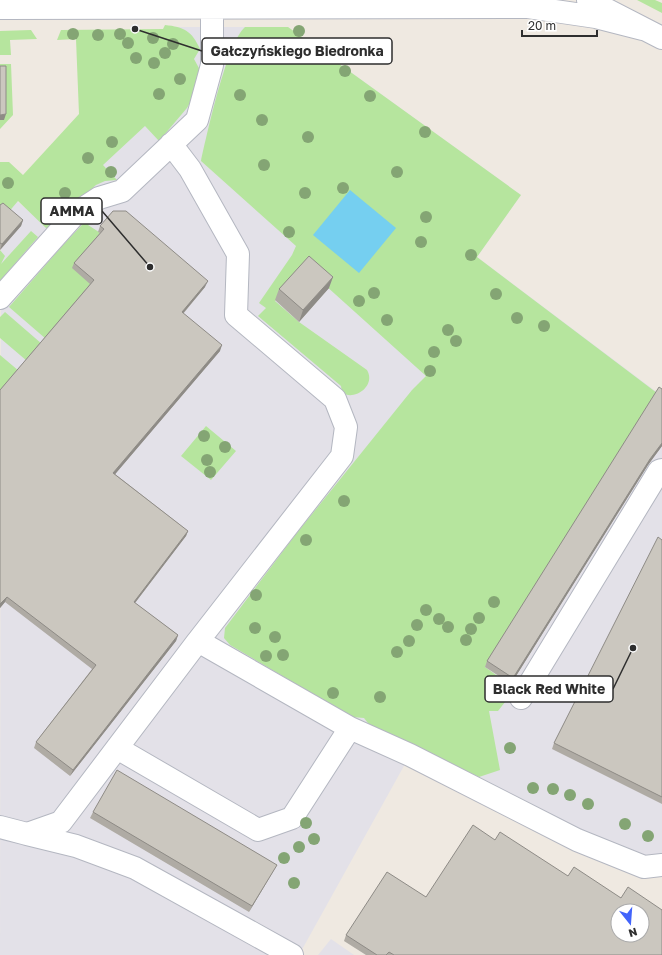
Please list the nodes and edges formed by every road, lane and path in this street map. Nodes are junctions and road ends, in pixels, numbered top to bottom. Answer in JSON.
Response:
{"nodes":[{"id":1,"x":465,"y":0,"type":"edge"},
{"id":2,"x":588,"y":0,"type":"edge"},
{"id":3,"x":212,"y":7,"type":"junction"},
{"id":4,"x":433,"y":7,"type":"junction"},
{"id":5,"x":0,"y":8,"type":"edge"},
{"id":6,"x":653,"y":34,"type":"edge"},
{"id":7,"x":171,"y":144,"type":"junction"},
{"id":8,"x":0,"y":298,"type":"edge"},
{"id":9,"x":662,"y":470,"type":"edge"},
{"id":10,"x":198,"y":641,"type":"junction"},
{"id":11,"x":521,"y":698,"type":"dead end"},
{"id":12,"x":350,"y":728,"type":"junction"},
{"id":13,"x":117,"y":748,"type":"junction"},
{"id":14,"x":0,"y":827,"type":"edge"},
{"id":15,"x":27,"y":834,"type":"junction"},
{"id":16,"x":662,"y":865,"type":"edge"},
{"id":17,"x":292,"y":955,"type":"edge"}],
"edges":[{"from":1,"to":4,"type":"street"},
{"from":2,"to":6,"type":"street"},
{"from":3,"to":4,"type":"street"},
{"from":3,"to":5,"type":"street"},
{"from":3,"to":7,"type":"street"},
{"from":4,"to":6,"type":"street"},
{"from":7,"to":8,"type":"street"},
{"from":7,"to":10,"type":"street"},
{"from":9,"to":11,"type":"street"},
{"from":10,"to":12,"type":"street"},
{"from":10,"to":13,"type":"street"},
{"from":12,"to":13,"type":"street"},
{"from":12,"to":16,"type":"street"},
{"from":13,"to":15,"type":"street"},
{"from":14,"to":15,"type":"street"},
{"from":15,"to":17,"type":"street"}]}
